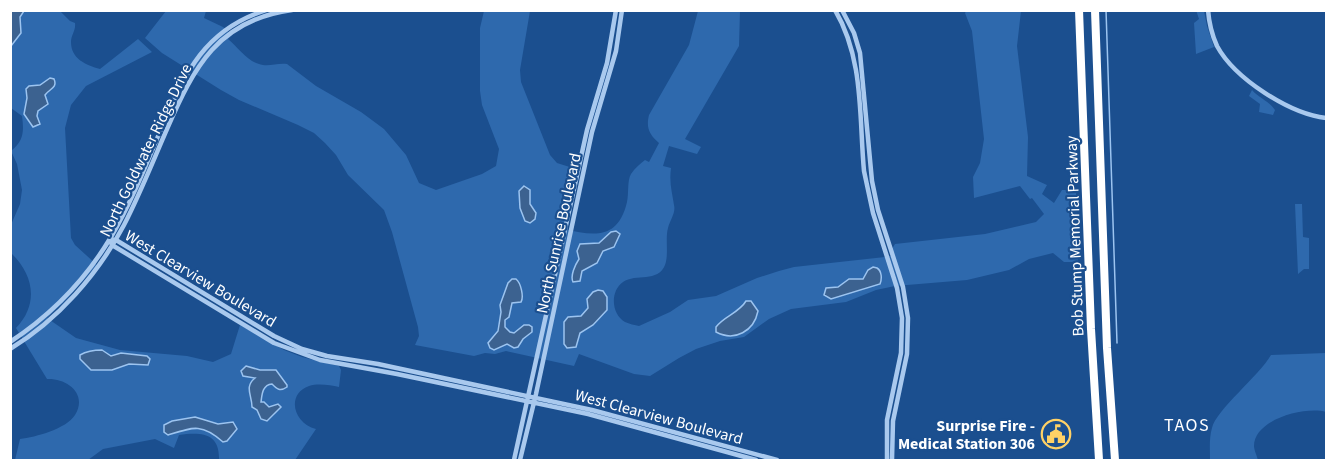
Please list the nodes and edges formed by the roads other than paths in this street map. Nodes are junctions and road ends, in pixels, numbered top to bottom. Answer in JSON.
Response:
{"nodes":[{"id":1,"x":266,"y":10,"type":"edge"},
{"id":2,"x":292,"y":10,"type":"edge"},
{"id":3,"x":616,"y":10,"type":"edge"},
{"id":4,"x":622,"y":10,"type":"edge"},
{"id":5,"x":835,"y":10,"type":"edge"},
{"id":6,"x":842,"y":10,"type":"edge"},
{"id":7,"x":1079,"y":10,"type":"edge"},
{"id":8,"x":1095,"y":10,"type":"edge"},
{"id":9,"x":1208,"y":10,"type":"edge"},
{"id":10,"x":1326,"y":118,"type":"edge"},
{"id":11,"x":113,"y":239,"type":"junction"},
{"id":12,"x":112,"y":245,"type":"junction"},
{"id":13,"x":10,"y":342,"type":"edge"},
{"id":14,"x":543,"y":346,"type":"junction"},
{"id":15,"x":10,"y":348,"type":"edge"},
{"id":16,"x":333,"y":360,"type":"junction"},
{"id":17,"x":541,"y":360,"type":"junction"},
{"id":18,"x":532,"y":399,"type":"junction"},
{"id":19,"x":518,"y":458,"type":"edge"},
{"id":20,"x":756,"y":460,"type":"edge"},
{"id":21,"x":777,"y":460,"type":"edge"},
{"id":22,"x":886,"y":460,"type":"edge"},
{"id":23,"x":892,"y":460,"type":"edge"},
{"id":24,"x":1099,"y":460,"type":"edge"},
{"id":25,"x":1114,"y":460,"type":"edge"}],
"edges":[{"from":1,"to":11,"type":"street","name":"North Goldwater Ridge Drive"},
{"from":2,"to":11,"type":"street","name":"North Goldwater Ridge Drive"},
{"from":3,"to":14,"type":"street","name":"North Sunrise Boulevard"},
{"from":4,"to":14,"type":"street","name":"North Sunrise Boulevard"},
{"from":5,"to":22,"type":"street"},
{"from":6,"to":23,"type":"street"},
{"from":7,"to":24,"type":"highway","name":"Bob Stump Memorial Parkway"},
{"from":8,"to":25,"type":"highway","name":"Bob Stump Memorial Parkway"},
{"from":9,"to":10,"type":"street"},
{"from":11,"to":12,"type":"street","name":"West Clearview Boulevard"},
{"from":11,"to":13,"type":"street","name":"North Goldwater Ridge Drive"},
{"from":11,"to":16,"type":"street","name":"West Clearview Boulevard"},
{"from":12,"to":15,"type":"street","name":"North Goldwater Ridge Drive"},
{"from":12,"to":16,"type":"street","name":"West Clearview Boulevard"},
{"from":14,"to":17,"type":"street","name":"North Sunrise Boulevard"},
{"from":16,"to":18,"type":"street","name":"West Clearview Boulevard"},
{"from":17,"to":18,"type":"street","name":"North Sunrise Boulevard"},
{"from":17,"to":18,"type":"street","name":"North Sunrise Boulevard"},
{"from":18,"to":19,"type":"street","name":"North Sunrise Boulevard"},
{"from":18,"to":20,"type":"street","name":"West Clearview Boulevard"},
{"from":18,"to":21,"type":"street","name":"West Clearview Boulevard"}]}
